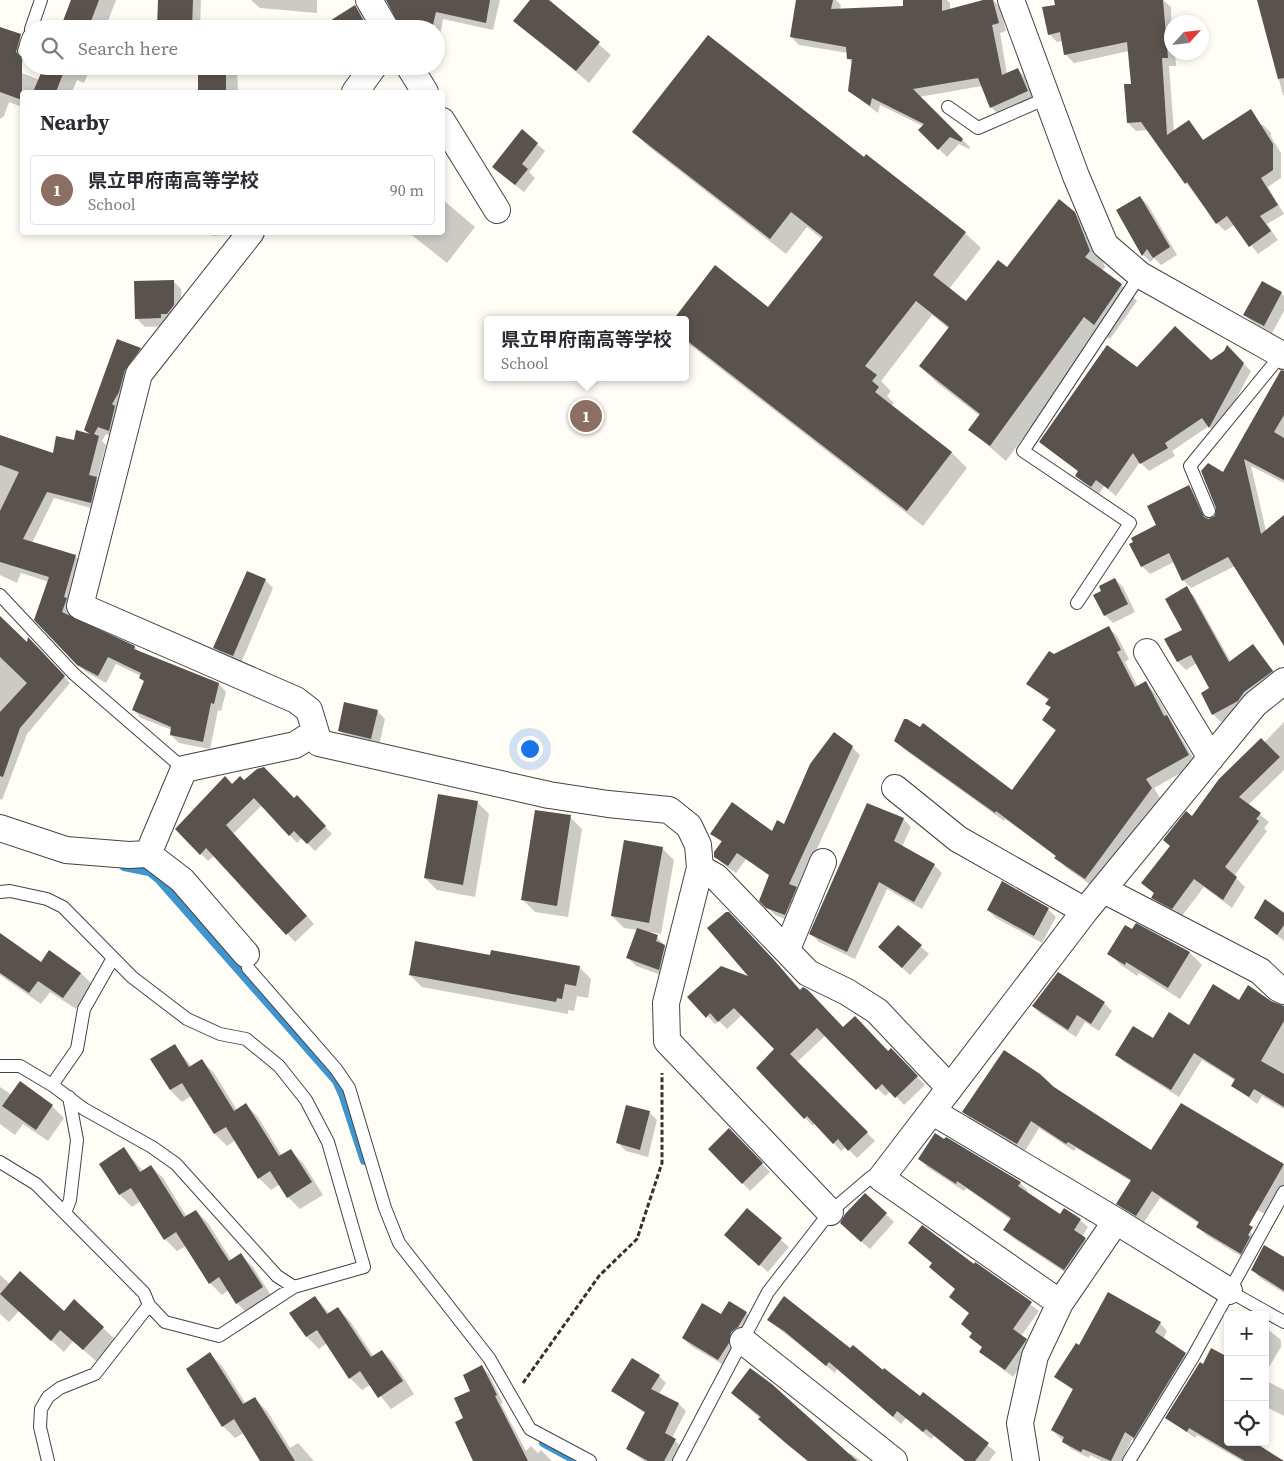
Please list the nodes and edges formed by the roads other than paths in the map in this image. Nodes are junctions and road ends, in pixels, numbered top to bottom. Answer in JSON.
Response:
{"nodes":[{"id":1,"x":41,"y":0,"type":"edge"},
{"id":2,"x":369,"y":0,"type":"edge"},
{"id":3,"x":1011,"y":0,"type":"edge"},
{"id":4,"x":34,"y":20,"type":"edge"},
{"id":5,"x":381,"y":20,"type":"edge"},
{"id":6,"x":367,"y":75,"type":"edge"},
{"id":7,"x":415,"y":75,"type":"edge"},
{"id":8,"x":356,"y":90,"type":"edge"},
{"id":9,"x":424,"y":90,"type":"edge"},
{"id":10,"x":1047,"y":98,"type":"junction"},
{"id":11,"x":948,"y":107,"type":"dead end"},
{"id":12,"x":445,"y":126,"type":"edge"},
{"id":13,"x":497,"y":210,"type":"dead end"},
{"id":14,"x":249,"y":235,"type":"edge"},
{"id":15,"x":1140,"y":275,"type":"junction"},
{"id":16,"x":1283,"y":356,"type":"edge"},
{"id":17,"x":1209,"y":511,"type":"dead end"},
{"id":18,"x":0,"y":595,"type":"edge"},
{"id":19,"x":1077,"y":603,"type":"dead end"},
{"id":20,"x":1147,"y":652,"type":"dead end"},
{"id":21,"x":1284,"y":681,"type":"edge"},
{"id":22,"x":306,"y":738,"type":"dead end"},
{"id":23,"x":1211,"y":758,"type":"junction"},
{"id":24,"x":184,"y":769,"type":"junction"},
{"id":25,"x":895,"y":788,"type":"dead end"},
{"id":26,"x":0,"y":828,"type":"edge"},
{"id":27,"x":148,"y":854,"type":"junction"},
{"id":28,"x":823,"y":862,"type":"dead end"},
{"id":29,"x":700,"y":868,"type":"junction"},
{"id":30,"x":1104,"y":890,"type":"junction"},
{"id":31,"x":0,"y":892,"type":"edge"},
{"id":32,"x":1085,"y":911,"type":"junction"},
{"id":33,"x":787,"y":949,"type":"junction"},
{"id":34,"x":246,"y":954,"type":"joint"},
{"id":35,"x":113,"y":958,"type":"junction"},
{"id":36,"x":1284,"y":991,"type":"edge"},
{"id":37,"x":0,"y":1066,"type":"edge"},
{"id":38,"x":52,"y":1085,"type":"junction"},
{"id":39,"x":950,"y":1088,"type":"junction"},
{"id":40,"x":68,"y":1097,"type":"junction"},
{"id":41,"x":933,"y":1112,"type":"junction"},
{"id":42,"x":0,"y":1162,"type":"edge"},
{"id":43,"x":881,"y":1178,"type":"junction"},
{"id":44,"x":1284,"y":1192,"type":"edge"},
{"id":45,"x":830,"y":1212,"type":"junction"},
{"id":46,"x":64,"y":1213,"type":"junction"},
{"id":47,"x":1116,"y":1220,"type":"junction"},
{"id":48,"x":294,"y":1287,"type":"junction"},
{"id":49,"x":1229,"y":1291,"type":"junction"},
{"id":50,"x":1060,"y":1303,"type":"junction"},
{"id":51,"x":149,"y":1305,"type":"junction"},
{"id":52,"x":1284,"y":1322,"type":"edge"},
{"id":53,"x":742,"y":1341,"type":"junction"},
{"id":54,"x":48,"y":1461,"type":"edge"},
{"id":55,"x":590,"y":1461,"type":"edge"},
{"id":56,"x":679,"y":1461,"type":"edge"},
{"id":57,"x":894,"y":1461,"type":"edge"},
{"id":58,"x":1026,"y":1461,"type":"edge"},
{"id":59,"x":1129,"y":1461,"type":"edge"}],
"edges":[{"from":1,"to":4,"type":"lane"},
{"from":2,"to":5,"type":"street"},
{"from":3,"to":10,"type":"street"},
{"from":6,"to":8,"type":"street"},
{"from":7,"to":9,"type":"street"},
{"from":10,"to":11,"type":"lane"},
{"from":10,"to":15,"type":"street"},
{"from":12,"to":13,"type":"street"},
{"from":14,"to":29,"type":"street"},
{"from":15,"to":16,"type":"street"},
{"from":15,"to":19,"type":"lane"},
{"from":16,"to":17,"type":"lane"},
{"from":18,"to":24,"type":"lane"},
{"from":20,"to":23,"type":"street"},
{"from":21,"to":23,"type":"street"},
{"from":22,"to":24,"type":"street"},
{"from":23,"to":30,"type":"street"},
{"from":24,"to":27,"type":"street"},
{"from":25,"to":32,"type":"street"},
{"from":26,"to":27,"type":"street"},
{"from":27,"to":34,"type":"street"},
{"from":28,"to":33,"type":"street"},
{"from":29,"to":33,"type":"street"},
{"from":29,"to":45,"type":"street"},
{"from":30,"to":32,"type":"street"},
{"from":30,"to":36,"type":"street"},
{"from":31,"to":35,"type":"lane"},
{"from":32,"to":39,"type":"street"},
{"from":33,"to":39,"type":"street"},
{"from":34,"to":55,"type":"lane"},
{"from":35,"to":38,"type":"lane"},
{"from":35,"to":48,"type":"lane"},
{"from":37,"to":38,"type":"lane"},
{"from":38,"to":40,"type":"lane"},
{"from":39,"to":41,"type":"street"},
{"from":40,"to":46,"type":"lane"},
{"from":40,"to":48,"type":"lane"},
{"from":41,"to":43,"type":"street"},
{"from":41,"to":47,"type":"street"},
{"from":42,"to":46,"type":"lane"},
{"from":43,"to":45,"type":"lane"},
{"from":43,"to":50,"type":"street"},
{"from":44,"to":49,"type":"lane"},
{"from":45,"to":53,"type":"lane"},
{"from":46,"to":51,"type":"lane"},
{"from":47,"to":49,"type":"street"},
{"from":47,"to":50,"type":"street"},
{"from":48,"to":51,"type":"lane"},
{"from":49,"to":52,"type":"lane"},
{"from":49,"to":59,"type":"lane"},
{"from":50,"to":58,"type":"street"},
{"from":51,"to":54,"type":"lane"},
{"from":53,"to":56,"type":"lane"},
{"from":53,"to":57,"type":"street"}]}
